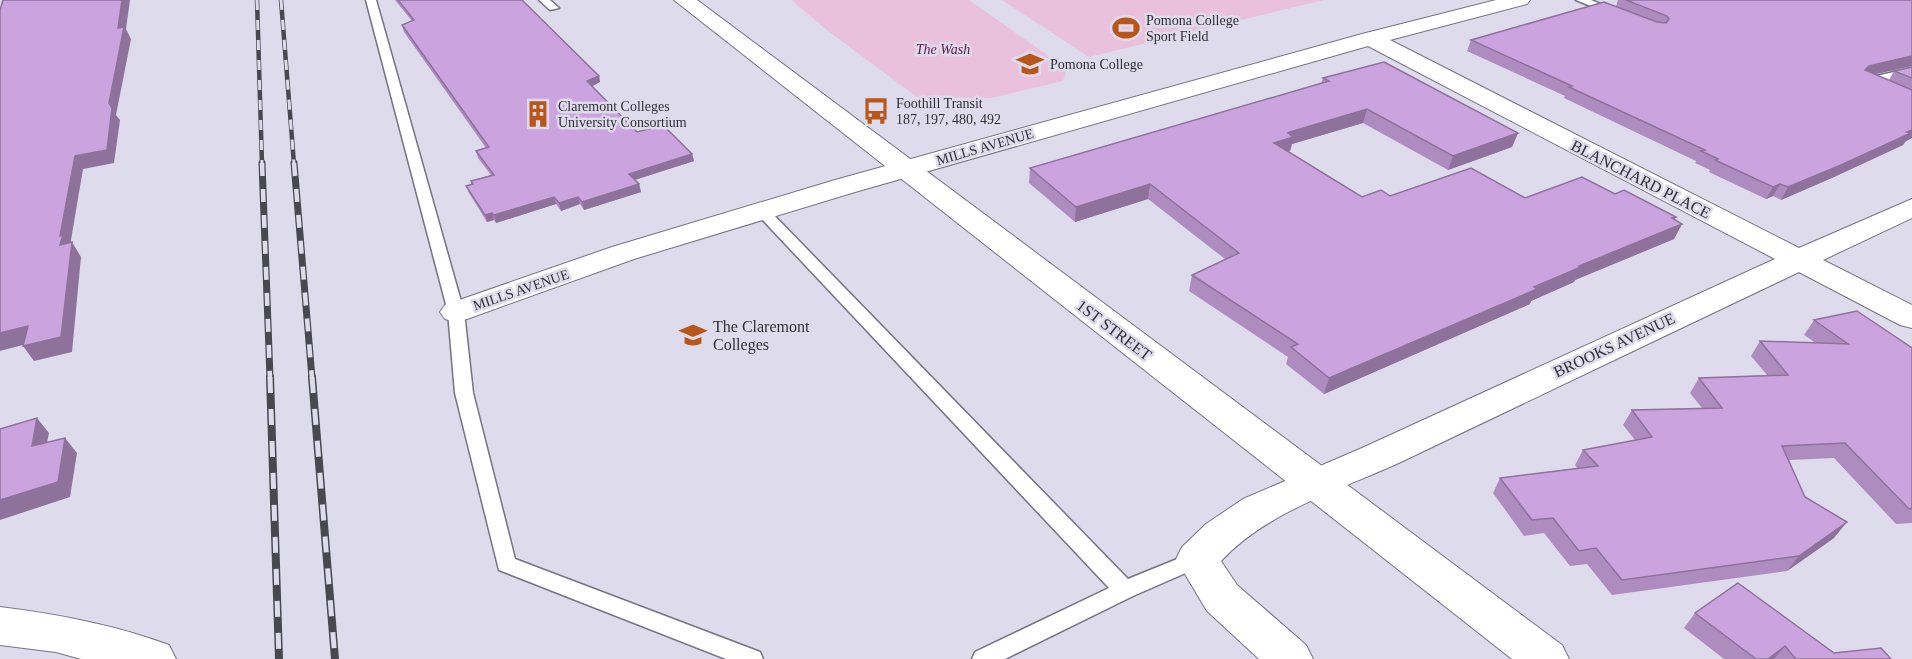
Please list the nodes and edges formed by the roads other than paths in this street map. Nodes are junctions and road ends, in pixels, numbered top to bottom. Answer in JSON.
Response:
{"nodes":[{"id":1,"x":371,"y":0,"type":"edge"},
{"id":2,"x":544,"y":0,"type":"edge"},
{"id":3,"x":684,"y":0,"type":"edge"},
{"id":4,"x":1520,"y":0,"type":"edge"},
{"id":5,"x":1581,"y":0,"type":"edge"},
{"id":6,"x":554,"y":8,"type":"dead end"},
{"id":7,"x":1624,"y":16,"type":"edge"},
{"id":8,"x":1370,"y":39,"type":"junction"},
{"id":9,"x":1912,"y":71,"type":"edge"},
{"id":10,"x":1912,"y":98,"type":"edge"},
{"id":11,"x":904,"y":169,"type":"junction"},
{"id":12,"x":1912,"y":207,"type":"edge"},
{"id":13,"x":762,"y":211,"type":"junction"},
{"id":14,"x":1797,"y":259,"type":"junction"},
{"id":15,"x":456,"y":312,"type":"junction"},
{"id":16,"x":1912,"y":318,"type":"edge"},
{"id":17,"x":1317,"y":485,"type":"junction"},
{"id":18,"x":1197,"y":559,"type":"junction"},
{"id":19,"x":1125,"y":590,"type":"junction"},
{"id":20,"x":0,"y":626,"type":"edge"},
{"id":21,"x":153,"y":659,"type":"edge"},
{"id":22,"x":752,"y":659,"type":"edge"},
{"id":23,"x":983,"y":659,"type":"edge"},
{"id":24,"x":1290,"y":659,"type":"edge"},
{"id":25,"x":1545,"y":659,"type":"edge"}],
"edges":[{"from":1,"to":15,"type":"lane"},
{"from":2,"to":6,"type":"lane"},
{"from":3,"to":11,"type":"street","name":"1ST STREET"},
{"from":4,"to":8,"type":"street","name":"MILLS AVENUE"},
{"from":5,"to":7,"type":"lane"},
{"from":8,"to":11,"type":"street","name":"MILLS AVENUE"},
{"from":8,"to":14,"type":"street","name":"BLANCHARD PLACE"},
{"from":9,"to":10,"type":"lane"},
{"from":11,"to":13,"type":"street","name":"MILLS AVENUE"},
{"from":11,"to":17,"type":"street","name":"1ST STREET"},
{"from":12,"to":14,"type":"street","name":"BROOKS AVENUE"},
{"from":13,"to":15,"type":"street","name":"MILLS AVENUE"},
{"from":13,"to":19,"type":"lane"},
{"from":14,"to":16,"type":"street","name":"BLANCHARD PLACE"},
{"from":14,"to":17,"type":"street","name":"BROOKS AVENUE"},
{"from":15,"to":22,"type":"lane"},
{"from":17,"to":18,"type":"street","name":"BROOKS AVENUE"},
{"from":17,"to":25,"type":"street","name":"1ST STREET"},
{"from":18,"to":19,"type":"lane"},
{"from":18,"to":24,"type":"street"},
{"from":19,"to":23,"type":"lane"},
{"from":20,"to":21,"type":"street"}]}
